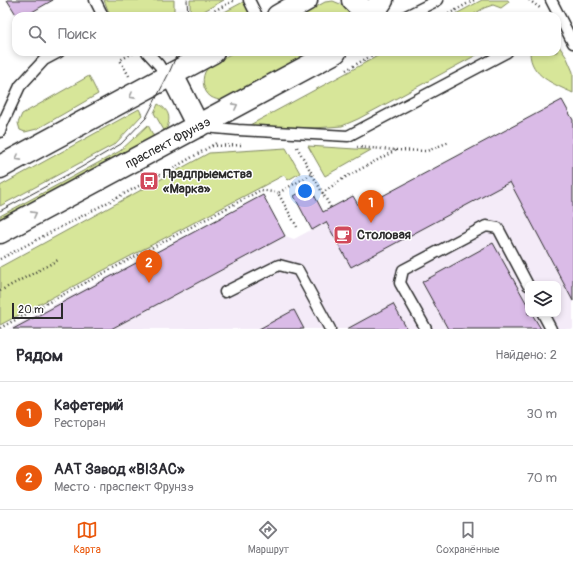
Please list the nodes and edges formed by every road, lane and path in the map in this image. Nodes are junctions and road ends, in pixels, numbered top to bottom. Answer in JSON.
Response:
{"nodes":[{"id":1,"x":95,"y":0,"type":"edge"},
{"id":2,"x":235,"y":0,"type":"edge"},
{"id":3,"x":249,"y":0,"type":"edge"},
{"id":4,"x":306,"y":0,"type":"edge"},
{"id":5,"x":353,"y":0,"type":"edge"},
{"id":6,"x":382,"y":0,"type":"edge"},
{"id":7,"x":438,"y":0,"type":"edge"},
{"id":8,"x":474,"y":0,"type":"edge"},
{"id":9,"x":551,"y":0,"type":"edge"},
{"id":10,"x":101,"y":12,"type":"edge"},
{"id":11,"x":212,"y":12,"type":"edge"},
{"id":12,"x":255,"y":12,"type":"edge"},
{"id":13,"x":285,"y":12,"type":"edge"},
{"id":14,"x":362,"y":12,"type":"edge"},
{"id":15,"x":374,"y":12,"type":"edge"},
{"id":16,"x":414,"y":12,"type":"edge"},
{"id":17,"x":452,"y":12,"type":"edge"},
{"id":18,"x":556,"y":12,"type":"edge"},
{"id":19,"x":561,"y":22,"type":"edge"},
{"id":20,"x":573,"y":42,"type":"edge"},
{"id":21,"x":52,"y":56,"type":"edge"},
{"id":22,"x":128,"y":56,"type":"edge"},
{"id":23,"x":150,"y":56,"type":"edge"},
{"id":24,"x":206,"y":56,"type":"edge"},
{"id":25,"x":361,"y":56,"type":"edge"},
{"id":26,"x":499,"y":56,"type":"edge"},
{"id":27,"x":340,"y":61,"type":"edge"},
{"id":28,"x":169,"y":77,"type":"junction"},
{"id":29,"x":130,"y":78,"type":"dead end"},
{"id":30,"x":198,"y":126,"type":"junction"},
{"id":31,"x":238,"y":130,"type":"junction"},
{"id":32,"x":0,"y":132,"type":"edge"},
{"id":33,"x":449,"y":142,"type":"dead end"},
{"id":34,"x":296,"y":144,"type":"dead end"},
{"id":35,"x":396,"y":150,"type":"dead end"},
{"id":36,"x":379,"y":159,"type":"dead end"},
{"id":37,"x":0,"y":167,"type":"edge"},
{"id":38,"x":312,"y":174,"type":"junction"},
{"id":39,"x":322,"y":193,"type":"junction"},
{"id":40,"x":278,"y":194,"type":"junction"},
{"id":41,"x":331,"y":208,"type":"dead end"},
{"id":42,"x":297,"y":227,"type":"dead end"},
{"id":43,"x":0,"y":232,"type":"edge"},
{"id":44,"x":0,"y":260,"type":"edge"},
{"id":45,"x":58,"y":260,"type":"dead end"},
{"id":46,"x":526,"y":281,"type":"edge"},
{"id":47,"x":0,"y":291,"type":"edge"},
{"id":48,"x":225,"y":292,"type":"dead end"},
{"id":49,"x":545,"y":317,"type":"edge"},
{"id":50,"x":0,"y":328,"type":"edge"},
{"id":51,"x":330,"y":329,"type":"edge"},
{"id":52,"x":426,"y":329,"type":"edge"},
{"id":53,"x":551,"y":329,"type":"edge"}],
"edges":[{"from":1,"to":10,"type":"lane"},
{"from":2,"to":11,"type":"path"},
{"from":3,"to":12,"type":"lane"},
{"from":4,"to":13,"type":"main road"},
{"from":5,"to":14,"type":"main road"},
{"from":6,"to":15,"type":"main road"},
{"from":7,"to":16,"type":"lane"},
{"from":8,"to":17,"type":"path"},
{"from":9,"to":18,"type":"lane"},
{"from":19,"to":20,"type":"lane"},
{"from":21,"to":32,"type":"lane"},
{"from":22,"to":29,"type":"path"},
{"from":23,"to":28,"type":"lane"},
{"from":24,"to":28,"type":"main road"},
{"from":25,"to":27,"type":"path"},
{"from":26,"to":31,"type":"lane"},
{"from":30,"to":27,"type":"main road","name":"праспект Фрунзэ","one_way":true},
{"from":28,"to":30,"type":"main road"},
{"from":28,"to":37,"type":"main road","one_way":true},
{"from":30,"to":31,"type":"lane"},
{"from":43,"to":30,"type":"main road","name":"праспект Фрунзэ","one_way":true},
{"from":31,"to":44,"type":"path"},
{"from":33,"to":35,"type":"path"},
{"from":34,"to":38,"type":"path"},
{"from":36,"to":39,"type":"path"},
{"from":38,"to":39,"type":"path"},
{"from":38,"to":40,"type":"path"},
{"from":39,"to":41,"type":"path"},
{"from":40,"to":42,"type":"path"},
{"from":40,"to":50,"type":"path"},
{"from":45,"to":47,"type":"path"},
{"from":46,"to":52,"type":"lane"},
{"from":48,"to":51,"type":"lane"},
{"from":49,"to":53,"type":"lane"}]}
